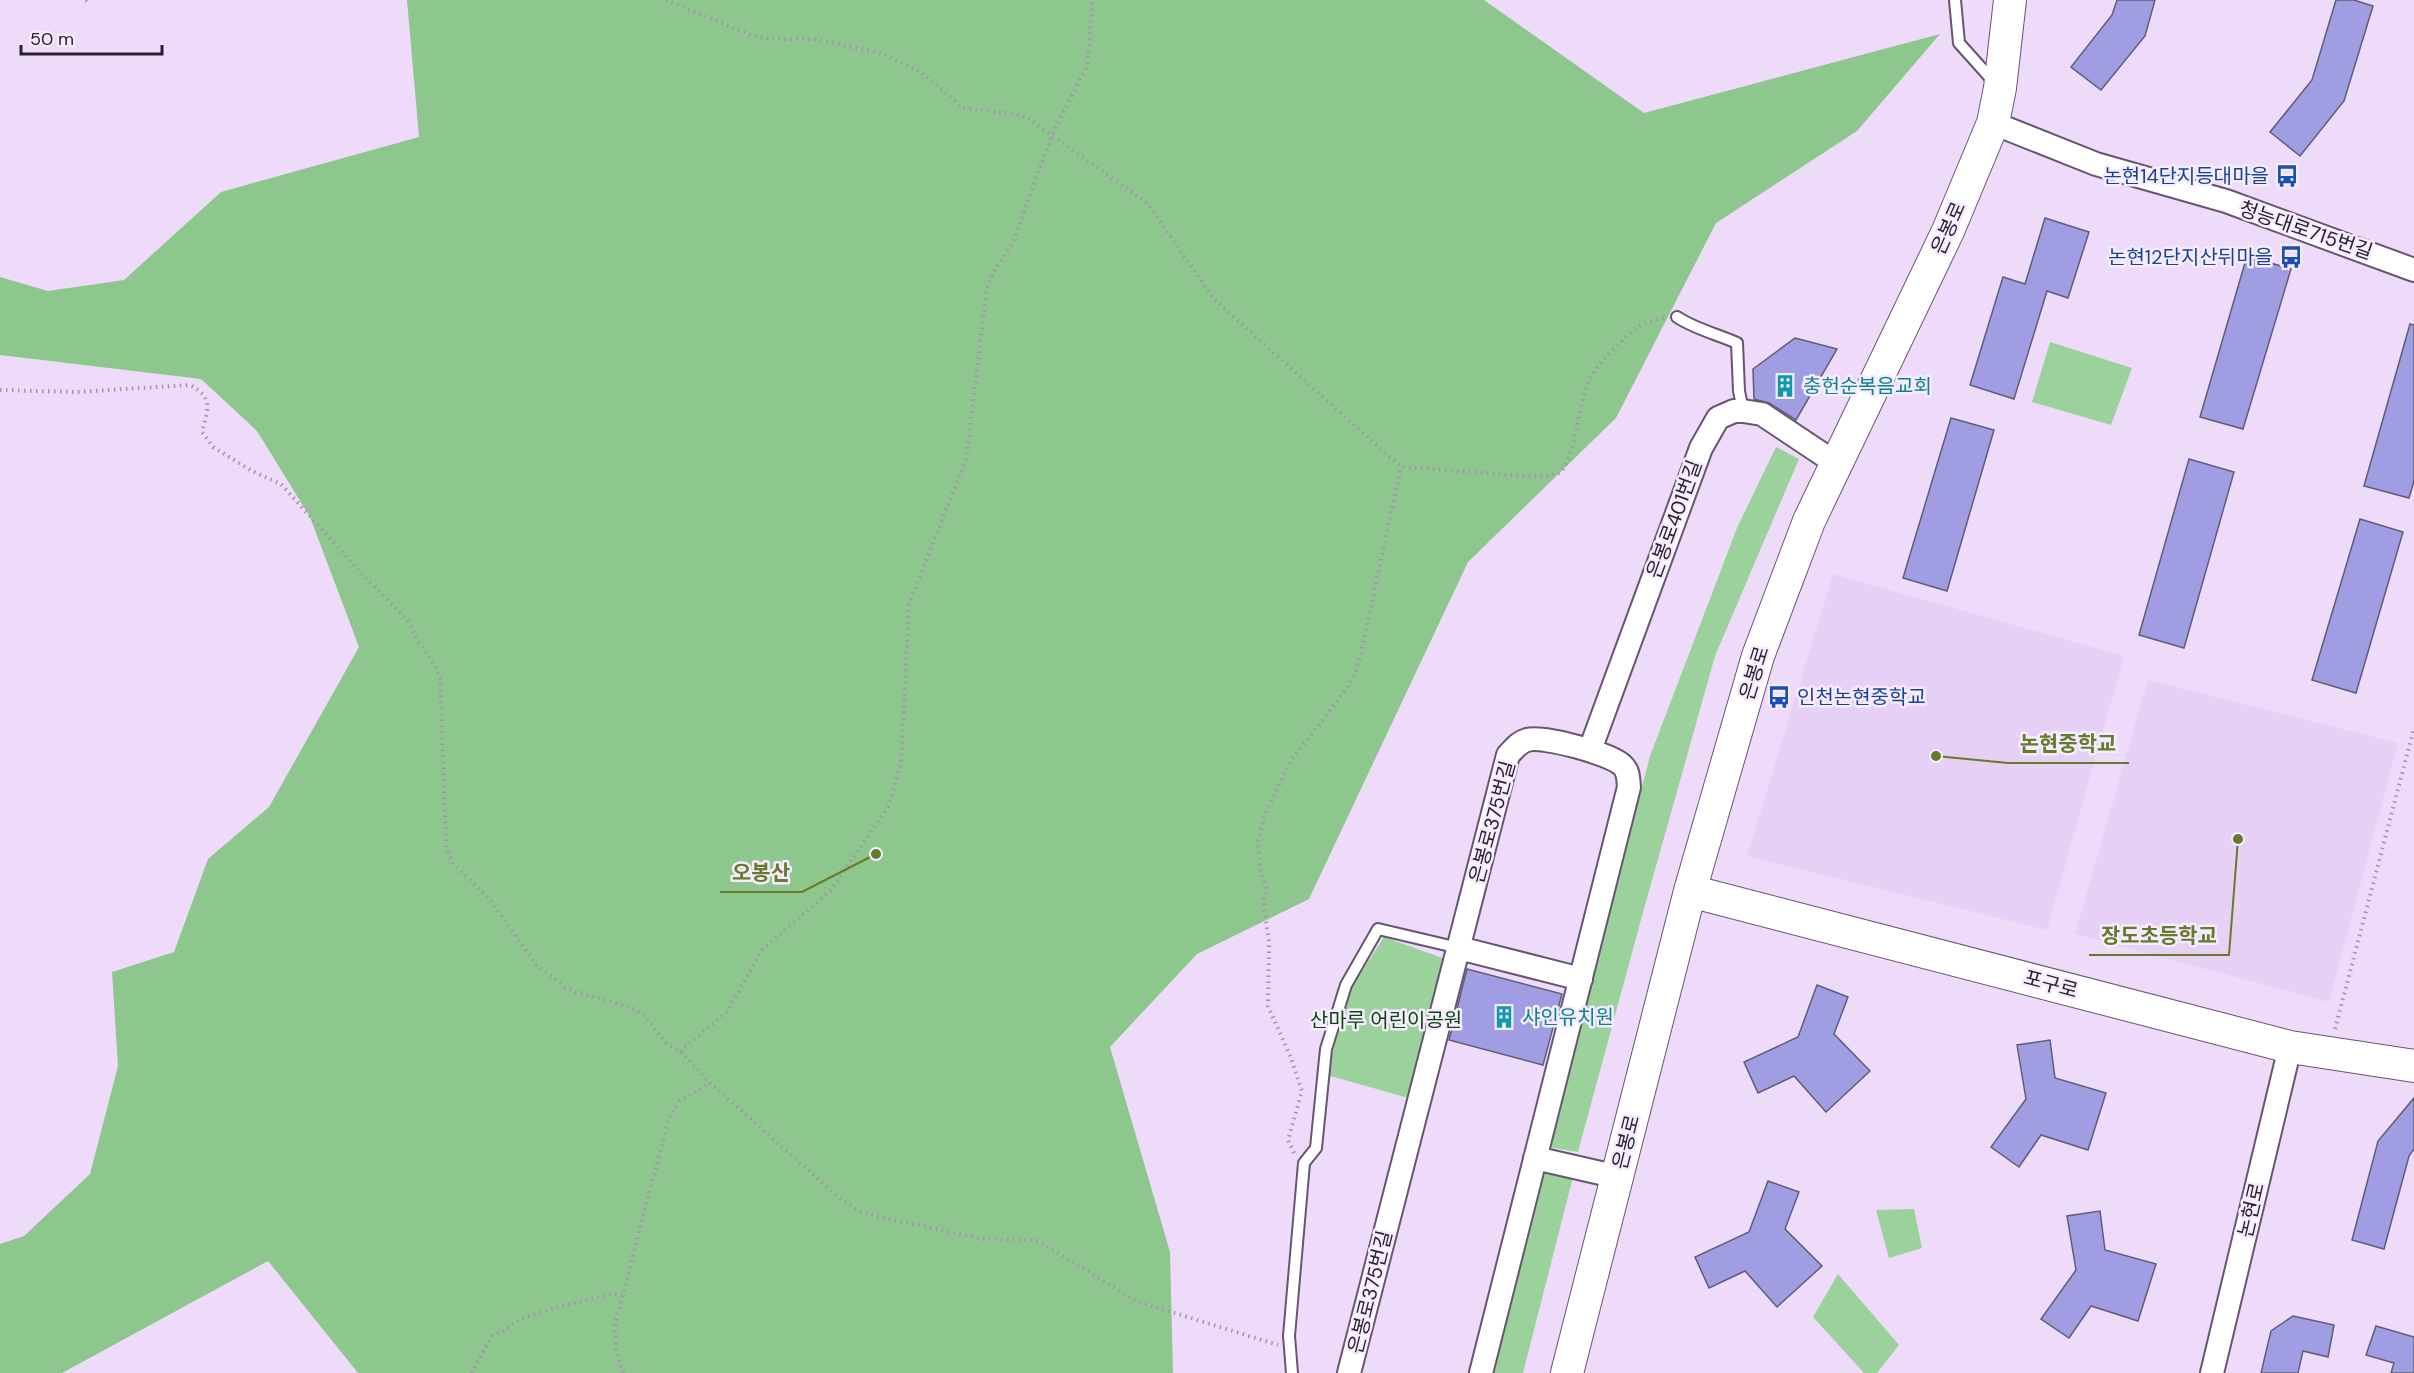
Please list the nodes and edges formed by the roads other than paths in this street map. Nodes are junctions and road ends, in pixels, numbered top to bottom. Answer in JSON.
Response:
{"nodes":[{"id":1,"x":1955,"y":0,"type":"edge"},
{"id":2,"x":2010,"y":0,"type":"edge"},
{"id":3,"x":2000,"y":88,"type":"junction"},
{"id":4,"x":1993,"y":123,"type":"junction"},
{"id":5,"x":2414,"y":270,"type":"edge"},
{"id":6,"x":1677,"y":317,"type":"road end"},
{"id":7,"x":1743,"y":411,"type":"junction"},
{"id":8,"x":1837,"y":464,"type":"junction"},
{"id":9,"x":1590,"y":750,"type":"junction"},
{"id":10,"x":1690,"y":891,"type":"junction"},
{"id":11,"x":1459,"y":948,"type":"junction"},
{"id":12,"x":1581,"y":979,"type":"junction"},
{"id":13,"x":2290,"y":1047,"type":"junction"},
{"id":14,"x":2414,"y":1066,"type":"edge"},
{"id":15,"x":1535,"y":1158,"type":"junction"},
{"id":16,"x":1618,"y":1177,"type":"junction"},
{"id":17,"x":1292,"y":1373,"type":"edge"},
{"id":18,"x":1349,"y":1373,"type":"edge"},
{"id":19,"x":1481,"y":1373,"type":"edge"},
{"id":20,"x":1567,"y":1373,"type":"edge"},
{"id":21,"x":2212,"y":1373,"type":"edge"}],
"edges":[{"from":1,"to":3,"type":"lane"},
{"from":2,"to":3,"type":"main road","name":"은봉로"},
{"from":3,"to":4,"type":"main road","name":"은봉로"},
{"from":4,"to":5,"type":"street","name":"청능대로715번길"},
{"from":4,"to":8,"type":"main road","name":"은봉로"},
{"from":6,"to":7,"type":"lane"},
{"from":7,"to":8,"type":"street"},
{"from":7,"to":9,"type":"street","name":"은봉로401번길"},
{"from":8,"to":10,"type":"main road","name":"은봉로"},
{"from":9,"to":11,"type":"street","name":"은봉로375번길"},
{"from":9,"to":12,"type":"street","name":"은봉로375번길"},
{"from":10,"to":13,"type":"main road","name":"포구로"},
{"from":10,"to":16,"type":"main road","name":"은봉로"},
{"from":11,"to":12,"type":"street"},
{"from":11,"to":17,"type":"lane"},
{"from":11,"to":18,"type":"street","name":"은봉로375번길"},
{"from":12,"to":15,"type":"street","name":"은봉로375번길"},
{"from":13,"to":14,"type":"main road","name":"포구로"},
{"from":13,"to":21,"type":"street","name":"논현로"},
{"from":15,"to":16,"type":"street"},
{"from":15,"to":19,"type":"street","name":"은봉로375번길"},
{"from":16,"to":20,"type":"main road","name":"은봉로"}]}
